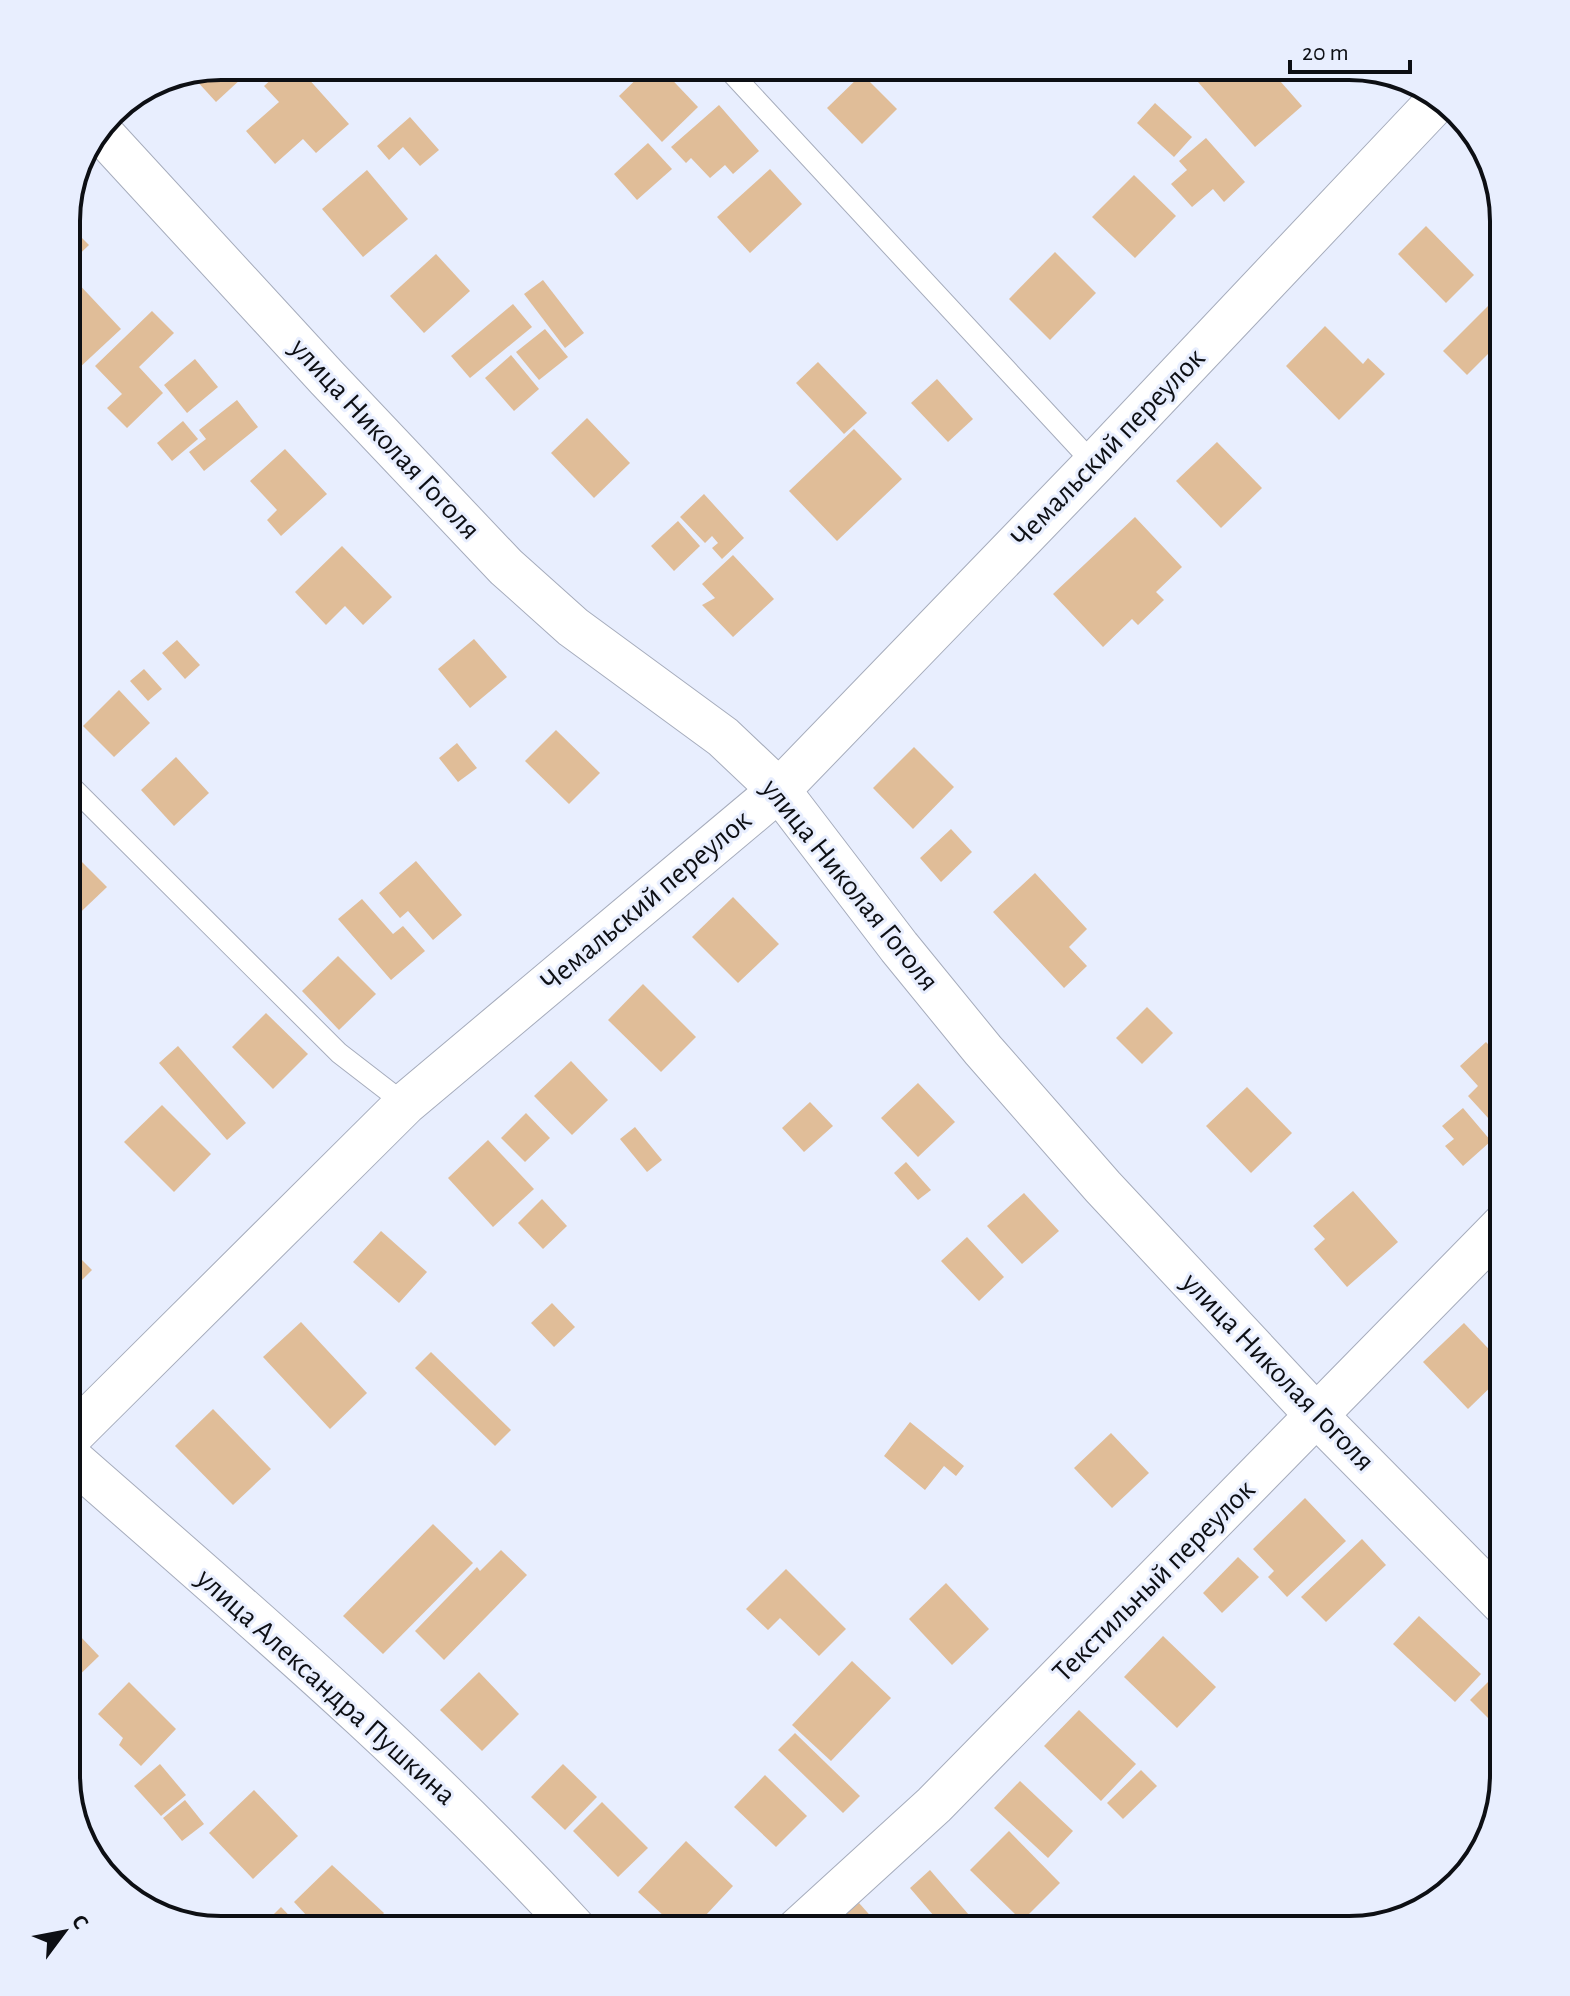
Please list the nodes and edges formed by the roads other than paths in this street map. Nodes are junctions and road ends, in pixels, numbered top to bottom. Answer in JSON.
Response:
{"nodes":[{"id":1,"x":738,"y":80,"type":"edge"},
{"id":2,"x":1432,"y":107,"type":"edge"},
{"id":3,"x":107,"y":139,"type":"edge"},
{"id":4,"x":1094,"y":464,"type":"junction"},
{"id":5,"x":779,"y":790,"type":"junction"},
{"id":6,"x":80,"y":795,"type":"edge"},
{"id":7,"x":405,"y":1104,"type":"junction"},
{"id":8,"x":1490,"y":1238,"type":"edge"},
{"id":9,"x":1317,"y":1416,"type":"junction"},
{"id":10,"x":80,"y":1427,"type":"edge"},
{"id":11,"x":80,"y":1466,"type":"edge"},
{"id":12,"x":1490,"y":1591,"type":"edge"},
{"id":13,"x":562,"y":1916,"type":"edge"},
{"id":14,"x":812,"y":1916,"type":"edge"}],
"edges":[{"from":1,"to":4,"type":"lane"},
{"from":2,"to":4,"type":"street","name":"Чемальский переулок"},
{"from":3,"to":5,"type":"street","name":"улица Николая Гоголя"},
{"from":4,"to":5,"type":"street","name":"Чемальский переулок"},
{"from":5,"to":7,"type":"street","name":"Чемальский переулок"},
{"from":5,"to":9,"type":"street","name":"улица Николая Гоголя"},
{"from":6,"to":7,"type":"lane"},
{"from":7,"to":10,"type":"street","name":"Чемальский переулок"},
{"from":8,"to":9,"type":"street","name":"Текстильный переулок"},
{"from":9,"to":12,"type":"street","name":"улица Николая Гоголя"},
{"from":9,"to":14,"type":"street","name":"Текстильный переулок"},
{"from":11,"to":13,"type":"street","name":"улица Александра Пушкина"}]}
